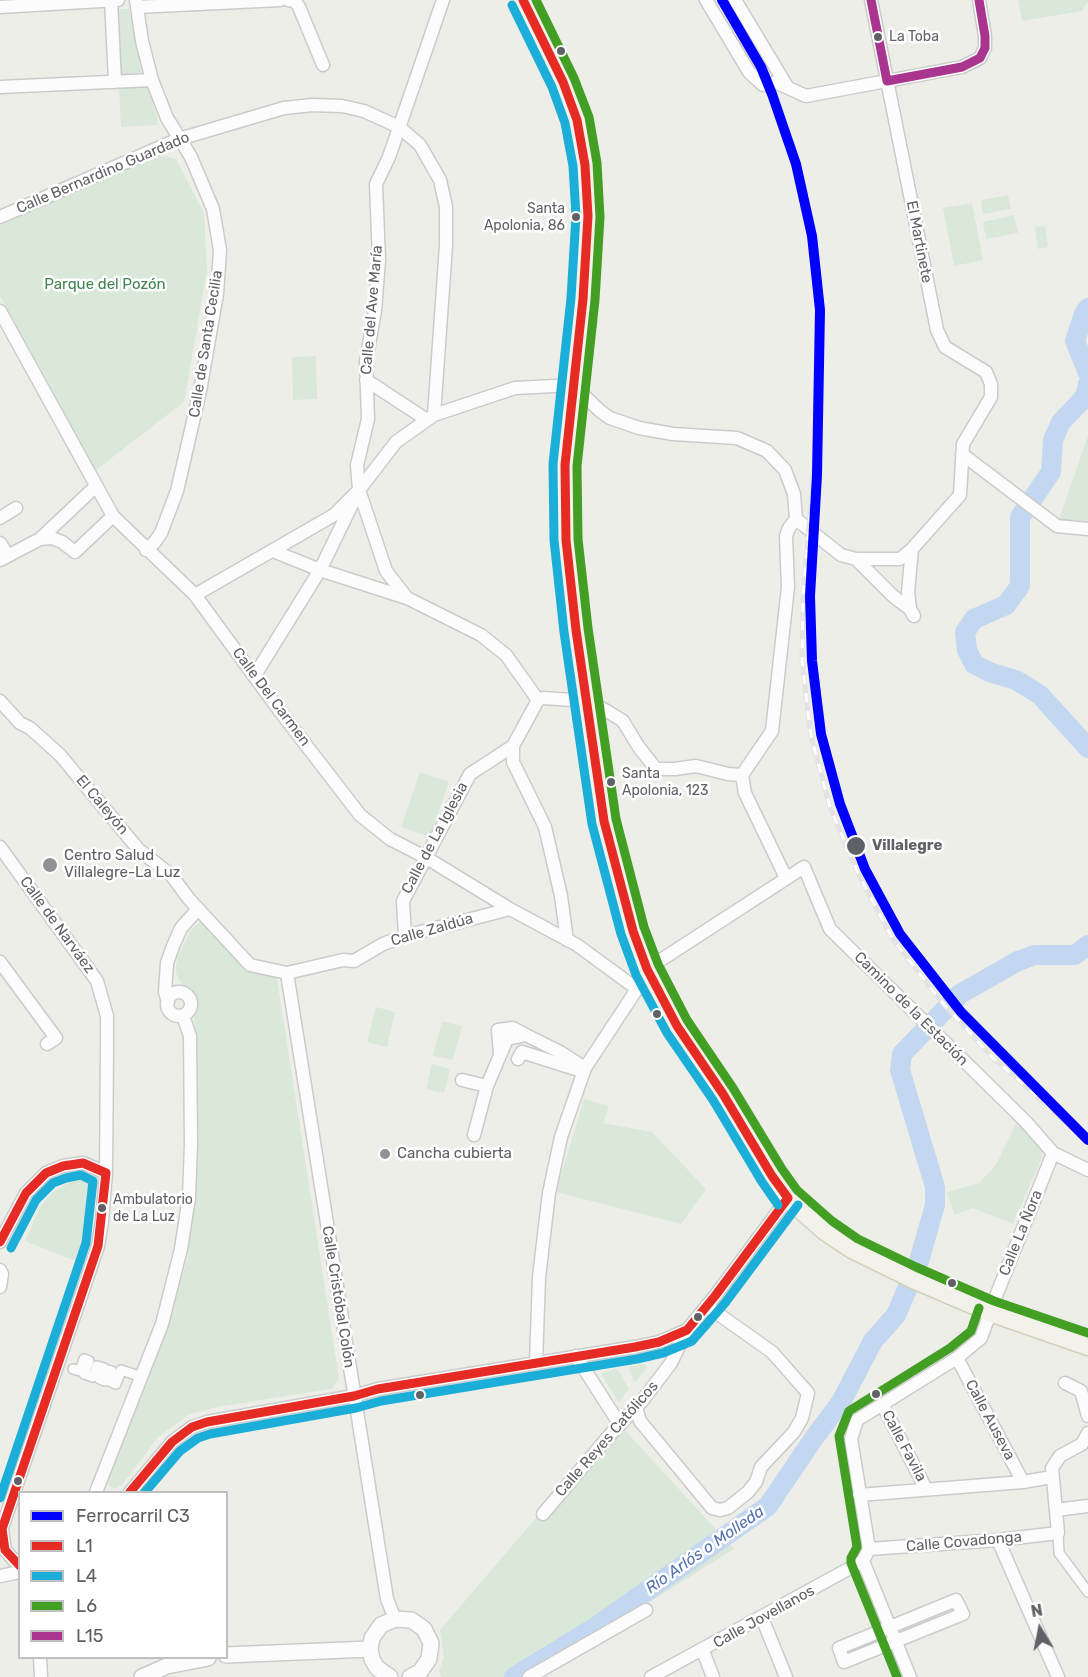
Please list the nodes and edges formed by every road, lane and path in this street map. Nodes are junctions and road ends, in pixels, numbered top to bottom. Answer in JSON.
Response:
{"nodes":[{"id":1,"x":111,"y":0,"type":"edge"},
{"id":2,"x":118,"y":0,"type":"edge"},
{"id":3,"x":280,"y":0,"type":"edge"},
{"id":4,"x":293,"y":0,"type":"edge"},
{"id":5,"x":443,"y":0,"type":"edge"},
{"id":6,"x":523,"y":0,"type":"edge"},
{"id":7,"x":706,"y":0,"type":"edge"},
{"id":8,"x":735,"y":0,"type":"edge"},
{"id":9,"x":871,"y":0,"type":"edge"},
{"id":10,"x":979,"y":0,"type":"edge"},
{"id":11,"x":136,"y":3,"type":"edge"},
{"id":12,"x":0,"y":7,"type":"edge"},
{"id":13,"x":323,"y":65,"type":"dead end"},
{"id":14,"x":152,"y":80,"type":"junction"},
{"id":15,"x":887,"y":81,"type":"junction"},
{"id":16,"x":115,"y":82,"type":"junction"},
{"id":17,"x":0,"y":87,"type":"edge"},
{"id":18,"x":788,"y":88,"type":"junction"},
{"id":19,"x":399,"y":126,"type":"junction"},
{"id":20,"x":179,"y":139,"type":"junction"},
{"id":21,"x":0,"y":217,"type":"edge"},
{"id":22,"x":0,"y":311,"type":"edge"},
{"id":23,"x":366,"y":380,"type":"junction"},
{"id":24,"x":573,"y":385,"type":"junction"},
{"id":25,"x":431,"y":418,"type":"junction"},
{"id":26,"x":962,"y":454,"type":"junction"},
{"id":27,"x":96,"y":486,"type":"junction"},
{"id":28,"x":359,"y":490,"type":"junction"},
{"id":29,"x":16,"y":508,"type":"dead end"},
{"id":30,"x":113,"y":516,"type":"junction"},
{"id":31,"x":0,"y":518,"type":"edge"},
{"id":32,"x":796,"y":519,"type":"junction"},
{"id":33,"x":1088,"y":529,"type":"edge"},
{"id":34,"x":40,"y":539,"type":"junction"},
{"id":35,"x":0,"y":543,"type":"edge"},
{"id":36,"x":912,"y":549,"type":"junction"},
{"id":37,"x":147,"y":550,"type":"junction"},
{"id":38,"x":273,"y":551,"type":"junction"},
{"id":39,"x":4,"y":558,"type":"edge"},
{"id":40,"x":856,"y":559,"type":"junction"},
{"id":41,"x":320,"y":570,"type":"junction"},
{"id":42,"x":195,"y":595,"type":"junction"},
{"id":43,"x":407,"y":598,"type":"junction"},
{"id":44,"x":255,"y":675,"type":"junction"},
{"id":45,"x":538,"y":699,"type":"junction"},
{"id":46,"x":0,"y":701,"type":"edge"},
{"id":47,"x":587,"y":701,"type":"junction"},
{"id":48,"x":513,"y":747,"type":"junction"},
{"id":49,"x":742,"y":775,"type":"junction"},
{"id":50,"x":0,"y":847,"type":"edge"},
{"id":51,"x":425,"y":857,"type":"junction"},
{"id":52,"x":786,"y":878,"type":"junction"},
{"id":53,"x":198,"y":909,"type":"junction"},
{"id":54,"x":510,"y":909,"type":"junction"},
{"id":55,"x":405,"y":936,"type":"junction"},
{"id":56,"x":567,"y":940,"type":"junction"},
{"id":57,"x":0,"y":962,"type":"edge"},
{"id":58,"x":647,"y":969,"type":"junction"},
{"id":59,"x":287,"y":973,"type":"junction"},
{"id":60,"x":637,"y":989,"type":"junction"},
{"id":61,"x":172,"y":997,"type":"junction"},
{"id":62,"x":183,"y":1016,"type":"junction"},
{"id":63,"x":52,"y":1041,"type":"dead end"},
{"id":64,"x":518,"y":1059,"type":"dead end"},
{"id":65,"x":584,"y":1070,"type":"junction"},
{"id":66,"x":462,"y":1080,"type":"dead end"},
{"id":67,"x":487,"y":1086,"type":"junction"},
{"id":68,"x":474,"y":1135,"type":"dead end"},
{"id":69,"x":106,"y":1148,"type":"junction"},
{"id":70,"x":1053,"y":1153,"type":"junction"},
{"id":71,"x":83,"y":1163,"type":"junction"},
{"id":72,"x":1088,"y":1170,"type":"edge"},
{"id":73,"x":106,"y":1173,"type":"junction"},
{"id":74,"x":788,"y":1198,"type":"junction"},
{"id":75,"x":0,"y":1242,"type":"edge"},
{"id":76,"x":0,"y":1270,"type":"edge"},
{"id":77,"x":0,"y":1287,"type":"edge"},
{"id":78,"x":707,"y":1306,"type":"junction"},
{"id":79,"x":990,"y":1312,"type":"junction"},
{"id":80,"x":687,"y":1330,"type":"junction"},
{"id":81,"x":659,"y":1342,"type":"junction"},
{"id":82,"x":1088,"y":1346,"type":"edge"},
{"id":83,"x":576,"y":1356,"type":"junction"},
{"id":84,"x":957,"y":1358,"type":"junction"},
{"id":85,"x":536,"y":1363,"type":"junction"},
{"id":86,"x":671,"y":1363,"type":"junction"},
{"id":87,"x":73,"y":1369,"type":"dead end"},
{"id":88,"x":141,"y":1377,"type":"junction"},
{"id":89,"x":1065,"y":1383,"type":"dead end"},
{"id":90,"x":354,"y":1396,"type":"junction"},
{"id":91,"x":1086,"y":1400,"type":"edge"},
{"id":92,"x":882,"y":1404,"type":"junction"},
{"id":93,"x":636,"y":1408,"type":"junction"},
{"id":94,"x":1088,"y":1416,"type":"edge"},
{"id":95,"x":620,"y":1425,"type":"junction"},
{"id":96,"x":1088,"y":1433,"type":"edge"},
{"id":97,"x":1052,"y":1477,"type":"junction"},
{"id":98,"x":1023,"y":1482,"type":"junction"},
{"id":99,"x":926,"y":1489,"type":"junction"},
{"id":100,"x":100,"y":1490,"type":"edge"},
{"id":101,"x":131,"y":1491,"type":"edge"},
{"id":102,"x":859,"y":1495,"type":"junction"},
{"id":103,"x":1088,"y":1506,"type":"edge"},
{"id":104,"x":1056,"y":1510,"type":"junction"},
{"id":105,"x":543,"y":1514,"type":"dead end"},
{"id":106,"x":1,"y":1532,"type":"edge"},
{"id":107,"x":1058,"y":1533,"type":"junction"},
{"id":108,"x":998,"y":1540,"type":"junction"},
{"id":109,"x":869,"y":1549,"type":"junction"},
{"id":110,"x":863,"y":1561,"type":"junction"},
{"id":111,"x":18,"y":1565,"type":"edge"},
{"id":112,"x":18,"y":1572,"type":"edge"},
{"id":113,"x":0,"y":1576,"type":"edge"},
{"id":114,"x":1088,"y":1592,"type":"edge"},
{"id":115,"x":646,"y":1610,"type":"dead end"},
{"id":116,"x":762,"y":1618,"type":"junction"},
{"id":117,"x":395,"y":1619,"type":"junction"},
{"id":118,"x":891,"y":1627,"type":"junction"},
{"id":119,"x":896,"y":1641,"type":"junction"},
{"id":120,"x":370,"y":1649,"type":"junction"},
{"id":121,"x":703,"y":1651,"type":"junction"},
{"id":122,"x":228,"y":1655,"type":"edge"},
{"id":123,"x":40,"y":1659,"type":"edge"},
{"id":124,"x":203,"y":1659,"type":"edge"},
{"id":125,"x":418,"y":1675,"type":"edge"},
{"id":126,"x":41,"y":1677,"type":"edge"},
{"id":127,"x":142,"y":1677,"type":"edge"},
{"id":128,"x":390,"y":1677,"type":"edge"},
{"id":129,"x":529,"y":1677,"type":"edge"},
{"id":130,"x":651,"y":1677,"type":"edge"},
{"id":131,"x":714,"y":1677,"type":"edge"},
{"id":132,"x":786,"y":1677,"type":"edge"},
{"id":133,"x":910,"y":1677,"type":"edge"},
{"id":134,"x":1058,"y":1677,"type":"edge"}],
"edges":[{"from":1,"to":2,"type":"street"},
{"from":1,"to":12,"type":"street"},
{"from":1,"to":16,"type":"street"},
{"from":3,"to":11,"type":"street"},
{"from":4,"to":13,"type":"street"},
{"from":5,"to":19,"type":"street","name":"Calle del Ave María"},
{"from":6,"to":24,"type":"main road"},
{"from":7,"to":18,"type":"street"},
{"from":8,"to":18,"type":"street"},
{"from":9,"to":15,"type":"street","name":"El Martinete"},
{"from":10,"to":15,"type":"street"},
{"from":11,"to":14,"type":"street","name":"Calle de Santa Cecilia"},
{"from":14,"to":16,"type":"street"},
{"from":14,"to":20,"type":"street","name":"Calle de Santa Cecilia"},
{"from":15,"to":18,"type":"street"},
{"from":15,"to":26,"type":"street","name":"El Martinete"},
{"from":16,"to":17,"type":"street"},
{"from":19,"to":20,"type":"street","name":"Calle Bernardino Guardado"},
{"from":19,"to":23,"type":"street","name":"Calle del Ave María"},
{"from":19,"to":25,"type":"street","name":"Calle Bernardino Guardado"},
{"from":20,"to":21,"type":"street","name":"Calle Bernardino Guardado"},
{"from":20,"to":37,"type":"street","name":"Calle de Santa Cecilia"},
{"from":22,"to":27,"type":"street","name":"Calle Del Carmen"},
{"from":23,"to":25,"type":"street"},
{"from":23,"to":28,"type":"street","name":"Calle del Ave María"},
{"from":24,"to":25,"type":"street"},
{"from":24,"to":32,"type":"street"},
{"from":24,"to":47,"type":"main road"},
{"from":25,"to":28,"type":"street"},
{"from":26,"to":33,"type":"street"},
{"from":26,"to":36,"type":"street","name":"El Martinete"},
{"from":27,"to":30,"type":"street","name":"Calle Del Carmen"},
{"from":27,"to":34,"type":"street"},
{"from":28,"to":38,"type":"street"},
{"from":28,"to":41,"type":"street","name":"Calle del Ave María"},
{"from":28,"to":43,"type":"street"},
{"from":29,"to":31,"type":"street"},
{"from":30,"to":34,"type":"street"},
{"from":30,"to":37,"type":"street","name":"Calle Del Carmen"},
{"from":32,"to":40,"type":"street","name":"El Martinete"},
{"from":32,"to":49,"type":"street"},
{"from":34,"to":39,"type":"street"},
{"from":35,"to":39,"type":"street"},
{"from":36,"to":40,"type":"street","name":"El Martinete"},
{"from":36,"to":40,"type":"street"},
{"from":37,"to":42,"type":"street","name":"Calle Del Carmen"},
{"from":38,"to":41,"type":"street"},
{"from":38,"to":42,"type":"street"},
{"from":41,"to":43,"type":"street"},
{"from":41,"to":44,"type":"street","name":"Calle del Ave María"},
{"from":42,"to":44,"type":"street","name":"Calle Del Carmen"},
{"from":43,"to":45,"type":"street"},
{"from":44,"to":51,"type":"street","name":"Calle Del Carmen"},
{"from":45,"to":47,"type":"street"},
{"from":45,"to":48,"type":"street"},
{"from":46,"to":53,"type":"street","name":"El Caleyón"},
{"from":47,"to":49,"type":"street"},
{"from":47,"to":58,"type":"main road"},
{"from":48,"to":51,"type":"street","name":"Calle de La Iglesia"},
{"from":48,"to":56,"type":"street"},
{"from":49,"to":52,"type":"street"},
{"from":50,"to":69,"type":"street","name":"Calle de Narváez"},
{"from":51,"to":54,"type":"street","name":"Calle Del Carmen"},
{"from":51,"to":55,"type":"street","name":"Calle de La Iglesia"},
{"from":52,"to":58,"type":"street"},
{"from":52,"to":70,"type":"street","name":"Camino de la Estación"},
{"from":53,"to":59,"type":"street","name":"El Caleyón"},
{"from":53,"to":61,"type":"street"},
{"from":54,"to":55,"type":"street","name":"Calle Zaldúa"},
{"from":54,"to":56,"type":"street","name":"Calle Del Carmen"},
{"from":55,"to":59,"type":"street","name":"Calle Zaldúa"},
{"from":56,"to":60,"type":"street","name":"Calle Del Carmen"},
{"from":57,"to":63,"type":"street"},
{"from":58,"to":60,"type":"street"},
{"from":58,"to":74,"type":"main road"},
{"from":59,"to":90,"type":"street","name":"Calle Cristóbal Colón"},
{"from":60,"to":65,"type":"street"},
{"from":61,"to":62,"type":"street"},
{"from":61,"to":62,"type":"street"},
{"from":62,"to":88,"type":"street"},
{"from":64,"to":65,"type":"street"},
{"from":65,"to":67,"type":"street"},
{"from":65,"to":85,"type":"street"},
{"from":66,"to":67,"type":"street"},
{"from":67,"to":68,"type":"street"},
{"from":69,"to":71,"type":"street"},
{"from":69,"to":73,"type":"street","name":"Calle de Narváez"},
{"from":70,"to":72,"type":"street"},
{"from":70,"to":79,"type":"street","name":"Calle La Ñora"},
{"from":71,"to":73,"type":"street"},
{"from":71,"to":75,"type":"street"},
{"from":73,"to":106,"type":"street","name":"Calle de Narváez"},
{"from":74,"to":78,"type":"street"},
{"from":74,"to":79,"type":"main road"},
{"from":76,"to":77,"type":"street"},
{"from":78,"to":80,"type":"street"},
{"from":78,"to":93,"type":"street"},
{"from":79,"to":82,"type":"main road"},
{"from":79,"to":84,"type":"street","name":"Calle La Ñora"},
{"from":80,"to":81,"type":"street"},
{"from":80,"to":86,"type":"street","name":"Calle Reyes Católicos"},
{"from":81,"to":83,"type":"street"},
{"from":81,"to":86,"type":"street"},
{"from":83,"to":85,"type":"street"},
{"from":83,"to":95,"type":"street"},
{"from":84,"to":92,"type":"street","name":"Calle La Ñora"},
{"from":84,"to":98,"type":"street","name":"Calle Auseva"},
{"from":85,"to":90,"type":"street"},
{"from":86,"to":93,"type":"street","name":"Calle Reyes Católicos"},
{"from":87,"to":88,"type":"street"},
{"from":88,"to":100,"type":"street"},
{"from":89,"to":91,"type":"street"},
{"from":90,"to":101,"type":"street"},
{"from":90,"to":117,"type":"street","name":"Calle Cristóbal Colón"},
{"from":91,"to":94,"type":"street"},
{"from":92,"to":99,"type":"street","name":"Calle Favila"},
{"from":92,"to":102,"type":"street","name":"Calle La Ñora"},
{"from":93,"to":95,"type":"street","name":"Calle Reyes Católicos"},
{"from":95,"to":105,"type":"street","name":"Calle Reyes Católicos"},
{"from":96,"to":97,"type":"street"},
{"from":97,"to":98,"type":"street"},
{"from":97,"to":104,"type":"street"},
{"from":98,"to":99,"type":"street"},
{"from":99,"to":102,"type":"street"},
{"from":102,"to":109,"type":"street","name":"Calle La Ñora"},
{"from":103,"to":104,"type":"street"},
{"from":104,"to":107,"type":"street"},
{"from":106,"to":111,"type":"street"},
{"from":107,"to":108,"type":"street","name":"Calle Covadonga"},
{"from":107,"to":114,"type":"street"},
{"from":108,"to":109,"type":"street","name":"Calle Covadonga"},
{"from":108,"to":134,"type":"street"},
{"from":109,"to":110,"type":"street"},
{"from":110,"to":116,"type":"street","name":"Calle Jovellanos"},
{"from":110,"to":118,"type":"street"},
{"from":112,"to":113,"type":"street"},
{"from":115,"to":129,"type":"street"},
{"from":116,"to":121,"type":"street","name":"Calle Jovellanos"},
{"from":116,"to":132,"type":"street"},
{"from":117,"to":120,"type":"street"},
{"from":117,"to":125,"type":"street"},
{"from":118,"to":119,"type":"street"},
{"from":118,"to":119,"type":"street"},
{"from":118,"to":119,"type":"street"},
{"from":119,"to":133,"type":"street"},
{"from":120,"to":122,"type":"street"},
{"from":120,"to":128,"type":"street"},
{"from":121,"to":130,"type":"street","name":"Calle Jovellanos"},
{"from":121,"to":131,"type":"street"},
{"from":123,"to":126,"type":"street"},
{"from":124,"to":127,"type":"street"}]}
